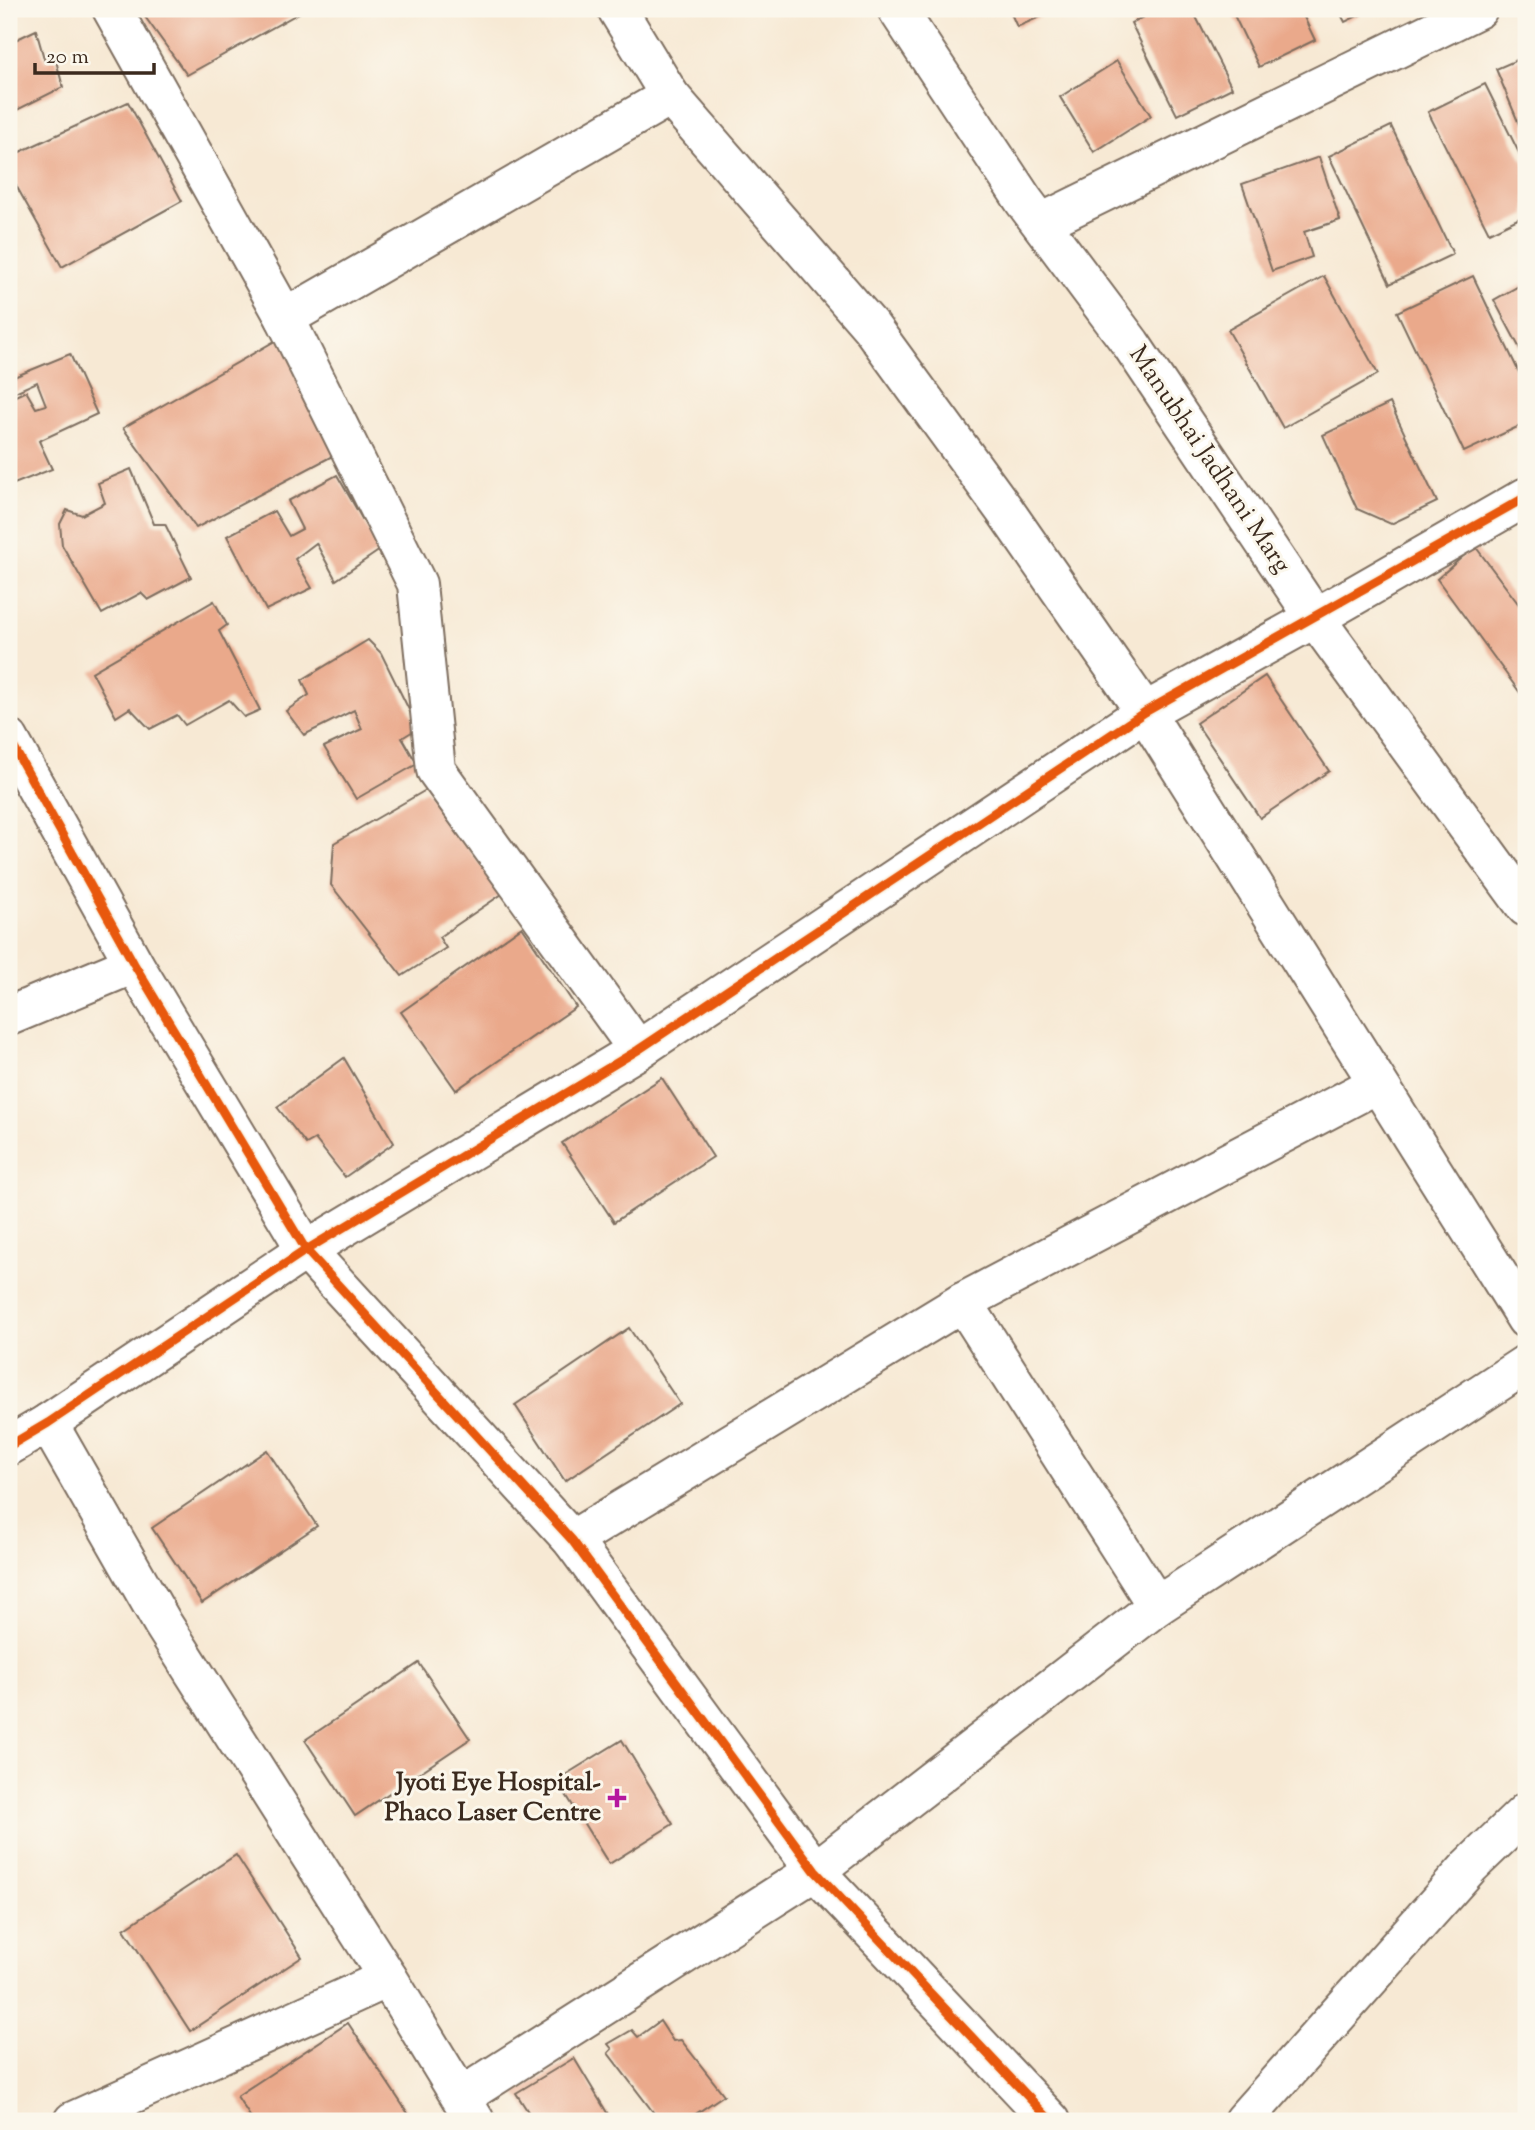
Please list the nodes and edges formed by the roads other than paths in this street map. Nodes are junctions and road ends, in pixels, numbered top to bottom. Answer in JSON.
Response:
{"nodes":[{"id":1,"x":113,"y":9,"type":"edge"},
{"id":2,"x":617,"y":9,"type":"edge"},
{"id":3,"x":897,"y":9,"type":"edge"},
{"id":4,"x":1478,"y":9,"type":"edge"},
{"id":5,"x":670,"y":96,"type":"junction"},
{"id":6,"x":1041,"y":223,"type":"junction"},
{"id":7,"x":285,"y":318,"type":"junction"},
{"id":8,"x":1526,"y":498,"type":"edge"},
{"id":9,"x":1315,"y":618,"type":"junction"},
{"id":10,"x":1145,"y":712,"type":"junction"},
{"id":11,"x":9,"y":739,"type":"edge"},
{"id":12,"x":1526,"y":907,"type":"edge"},
{"id":13,"x":134,"y":964,"type":"junction"},
{"id":14,"x":9,"y":1016,"type":"edge"},
{"id":15,"x":638,"y":1050,"type":"junction"},
{"id":16,"x":1377,"y":1084,"type":"junction"},
{"id":17,"x":306,"y":1250,"type":"junction"},
{"id":18,"x":962,"y":1302,"type":"junction"},
{"id":19,"x":1526,"y":1319,"type":"edge"},
{"id":20,"x":1526,"y":1364,"type":"edge"},
{"id":21,"x":48,"y":1423,"type":"junction"},
{"id":22,"x":9,"y":1446,"type":"edge"},
{"id":23,"x":572,"y":1540,"type":"junction"},
{"id":24,"x":1157,"y":1606,"type":"junction"},
{"id":25,"x":1526,"y":1812,"type":"edge"},
{"id":26,"x":815,"y":1871,"type":"junction"},
{"id":27,"x":388,"y":1978,"type":"junction"},
{"id":28,"x":468,"y":2109,"type":"edge"},
{"id":29,"x":73,"y":2121,"type":"edge"},
{"id":30,"x":1051,"y":2121,"type":"edge"},
{"id":31,"x":1243,"y":2121,"type":"edge"}],
"edges":[{"from":1,"to":7,"type":"street"},
{"from":2,"to":5,"type":"street"},
{"from":3,"to":6,"type":"street","name":"Manubhai Jadhani Marg"},
{"from":4,"to":6,"type":"street"},
{"from":5,"to":7,"type":"street"},
{"from":5,"to":10,"type":"street"},
{"from":6,"to":9,"type":"street","name":"Manubhai Jadhani Marg"},
{"from":7,"to":15,"type":"street"},
{"from":8,"to":9,"type":"street"},
{"from":9,"to":10,"type":"street"},
{"from":9,"to":12,"type":"street","name":"Manubhai Jadhani Marg"},
{"from":10,"to":15,"type":"street"},
{"from":10,"to":16,"type":"street"},
{"from":11,"to":13,"type":"street"},
{"from":13,"to":14,"type":"street"},
{"from":13,"to":17,"type":"street"},
{"from":15,"to":17,"type":"street"},
{"from":16,"to":18,"type":"street"},
{"from":16,"to":19,"type":"street"},
{"from":17,"to":21,"type":"street"},
{"from":17,"to":23,"type":"street"},
{"from":18,"to":23,"type":"street"},
{"from":18,"to":24,"type":"street"},
{"from":20,"to":24,"type":"street"},
{"from":21,"to":22,"type":"street"},
{"from":21,"to":27,"type":"street"},
{"from":23,"to":26,"type":"street"},
{"from":24,"to":26,"type":"street"},
{"from":25,"to":31,"type":"street"},
{"from":26,"to":28,"type":"street"},
{"from":26,"to":30,"type":"street"},
{"from":27,"to":28,"type":"street"},
{"from":27,"to":29,"type":"street"}]}
